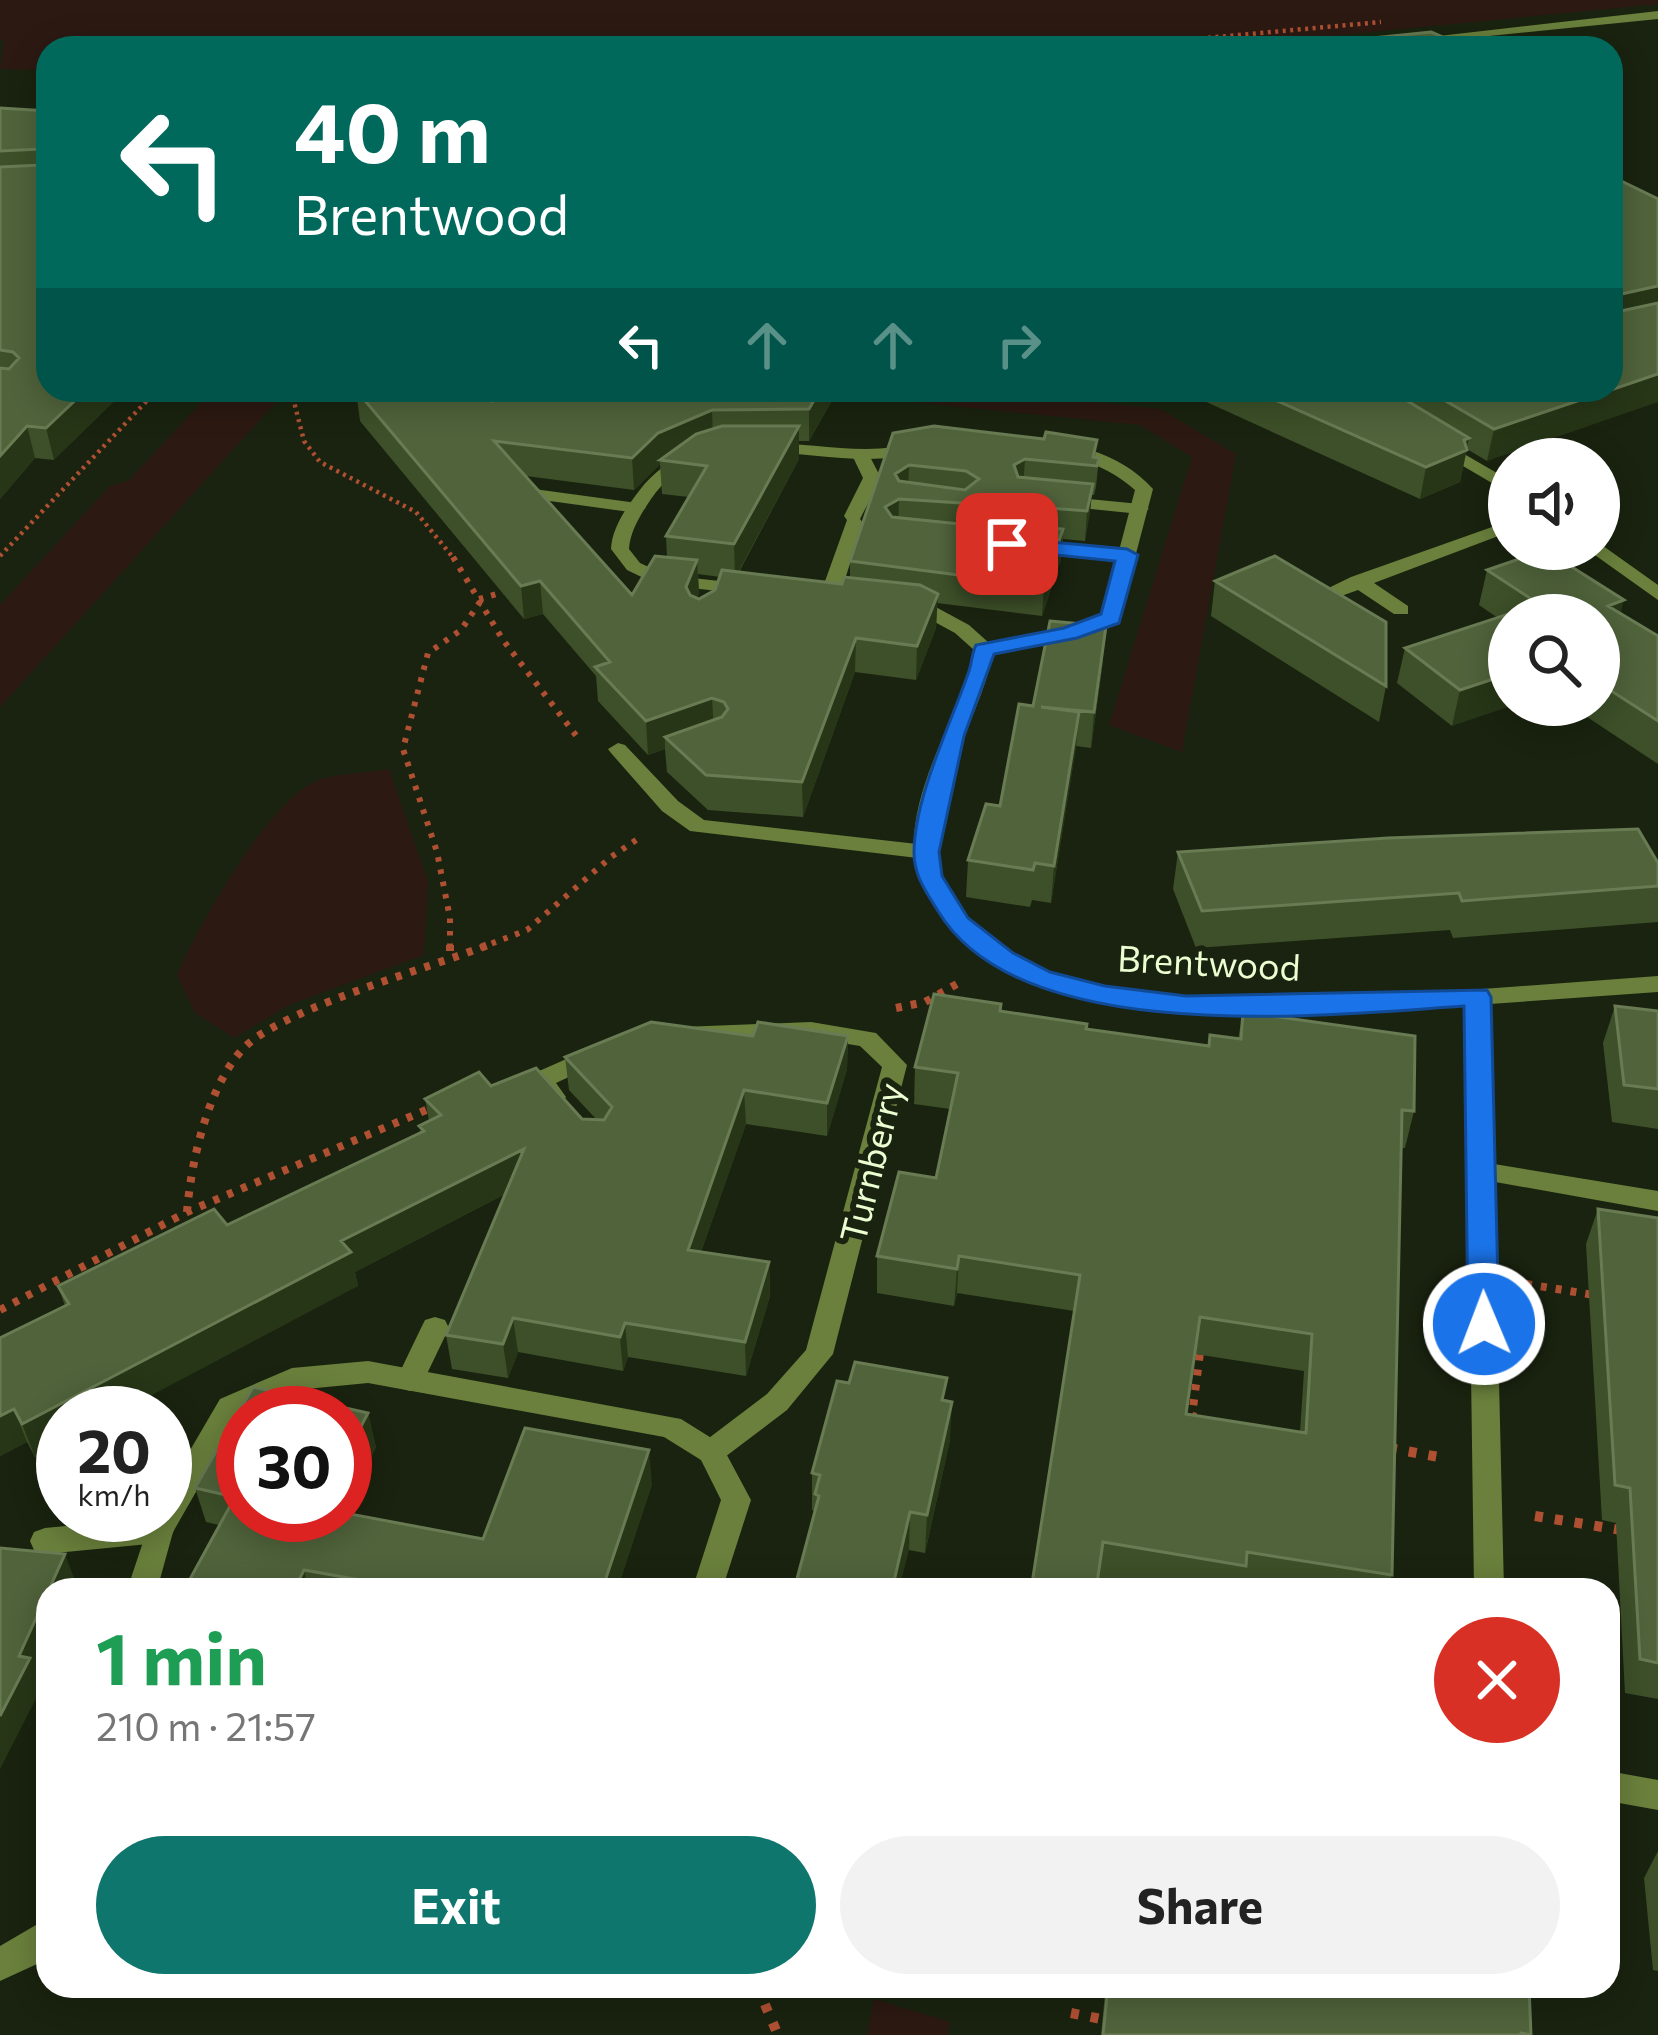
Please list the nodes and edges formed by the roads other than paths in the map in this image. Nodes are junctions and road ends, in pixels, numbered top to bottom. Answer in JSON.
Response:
{"nodes":[{"id":1,"x":1658,"y":15,"type":"edge"},
{"id":2,"x":1446,"y":36,"type":"edge"},
{"id":3,"x":1418,"y":432,"type":"edge"},
{"id":4,"x":861,"y":454,"type":"junction"},
{"id":5,"x":1488,"y":475,"type":"edge"},
{"id":6,"x":534,"y":494,"type":"edge"},
{"id":7,"x":1046,"y":500,"type":"edge"},
{"id":8,"x":637,"y":508,"type":"junction"},
{"id":9,"x":1140,"y":508,"type":"junction"},
{"id":10,"x":1488,"y":534,"type":"edge"},
{"id":11,"x":1007,"y":544,"type":"edge"},
{"id":12,"x":1127,"y":555,"type":"junction"},
{"id":13,"x":1620,"y":563,"type":"edge"},
{"id":14,"x":1358,"y":581,"type":"junction"},
{"id":15,"x":1655,"y":587,"type":"edge"},
{"id":16,"x":829,"y":598,"type":"junction"},
{"id":17,"x":1316,"y":599,"type":"edge"},
{"id":18,"x":1401,"y":610,"type":"dead end"},
{"id":19,"x":984,"y":650,"type":"junction"},
{"id":20,"x":618,"y":749,"type":"dead end"},
{"id":21,"x":926,"y":852,"type":"junction"},
{"id":22,"x":1658,"y":984,"type":"edge"},
{"id":23,"x":1478,"y":997,"type":"junction"},
{"id":24,"x":664,"y":1037,"type":"edge"},
{"id":25,"x":626,"y":1042,"type":"edge"},
{"id":26,"x":568,"y":1112,"type":"edge"},
{"id":27,"x":1482,"y":1171,"type":"junction"},
{"id":28,"x":1658,"y":1201,"type":"edge"},
{"id":29,"x":435,"y":1328,"type":"dead end"},
{"id":30,"x":410,"y":1380,"type":"junction"},
{"id":31,"x":710,"y":1451,"type":"junction"},
{"id":32,"x":192,"y":1473,"type":"edge"},
{"id":33,"x":156,"y":1542,"type":"edge"},
{"id":34,"x":145,"y":1578,"type":"edge"},
{"id":35,"x":711,"y":1578,"type":"edge"},
{"id":36,"x":1489,"y":1578,"type":"edge"},
{"id":37,"x":1620,"y":1788,"type":"edge"},
{"id":38,"x":1658,"y":1795,"type":"edge"},
{"id":39,"x":36,"y":1946,"type":"edge"},
{"id":40,"x":0,"y":1964,"type":"edge"}],
"edges":[{"from":1,"to":2,"type":"street"},
{"from":3,"to":5,"type":"street"},
{"from":4,"to":8,"type":"street"},
{"from":4,"to":9,"type":"street"},
{"from":4,"to":16,"type":"street"},
{"from":6,"to":8,"type":"street"},
{"from":7,"to":9,"type":"street"},
{"from":8,"to":16,"type":"street"},
{"from":9,"to":12,"type":"street"},
{"from":10,"to":14,"type":"street"},
{"from":11,"to":12,"type":"street"},
{"from":12,"to":19,"type":"street"},
{"from":13,"to":15,"type":"street"},
{"from":14,"to":17,"type":"street"},
{"from":14,"to":18,"type":"street"},
{"from":16,"to":19,"type":"street"},
{"from":19,"to":21,"type":"street"},
{"from":20,"to":21,"type":"street"},
{"from":21,"to":23,"type":"street","name":"Brentwood"},
{"from":22,"to":23,"type":"street","name":"Brentwood"},
{"from":23,"to":27,"type":"street"},
{"from":24,"to":31,"type":"street","name":"Turnberry"},
{"from":25,"to":26,"type":"street"},
{"from":27,"to":28,"type":"street"},
{"from":27,"to":36,"type":"street"},
{"from":29,"to":30,"type":"street"},
{"from":30,"to":31,"type":"street"},
{"from":30,"to":32,"type":"street"},
{"from":31,"to":35,"type":"street"},
{"from":33,"to":34,"type":"street"},
{"from":37,"to":38,"type":"street"},
{"from":39,"to":40,"type":"street"}]}
